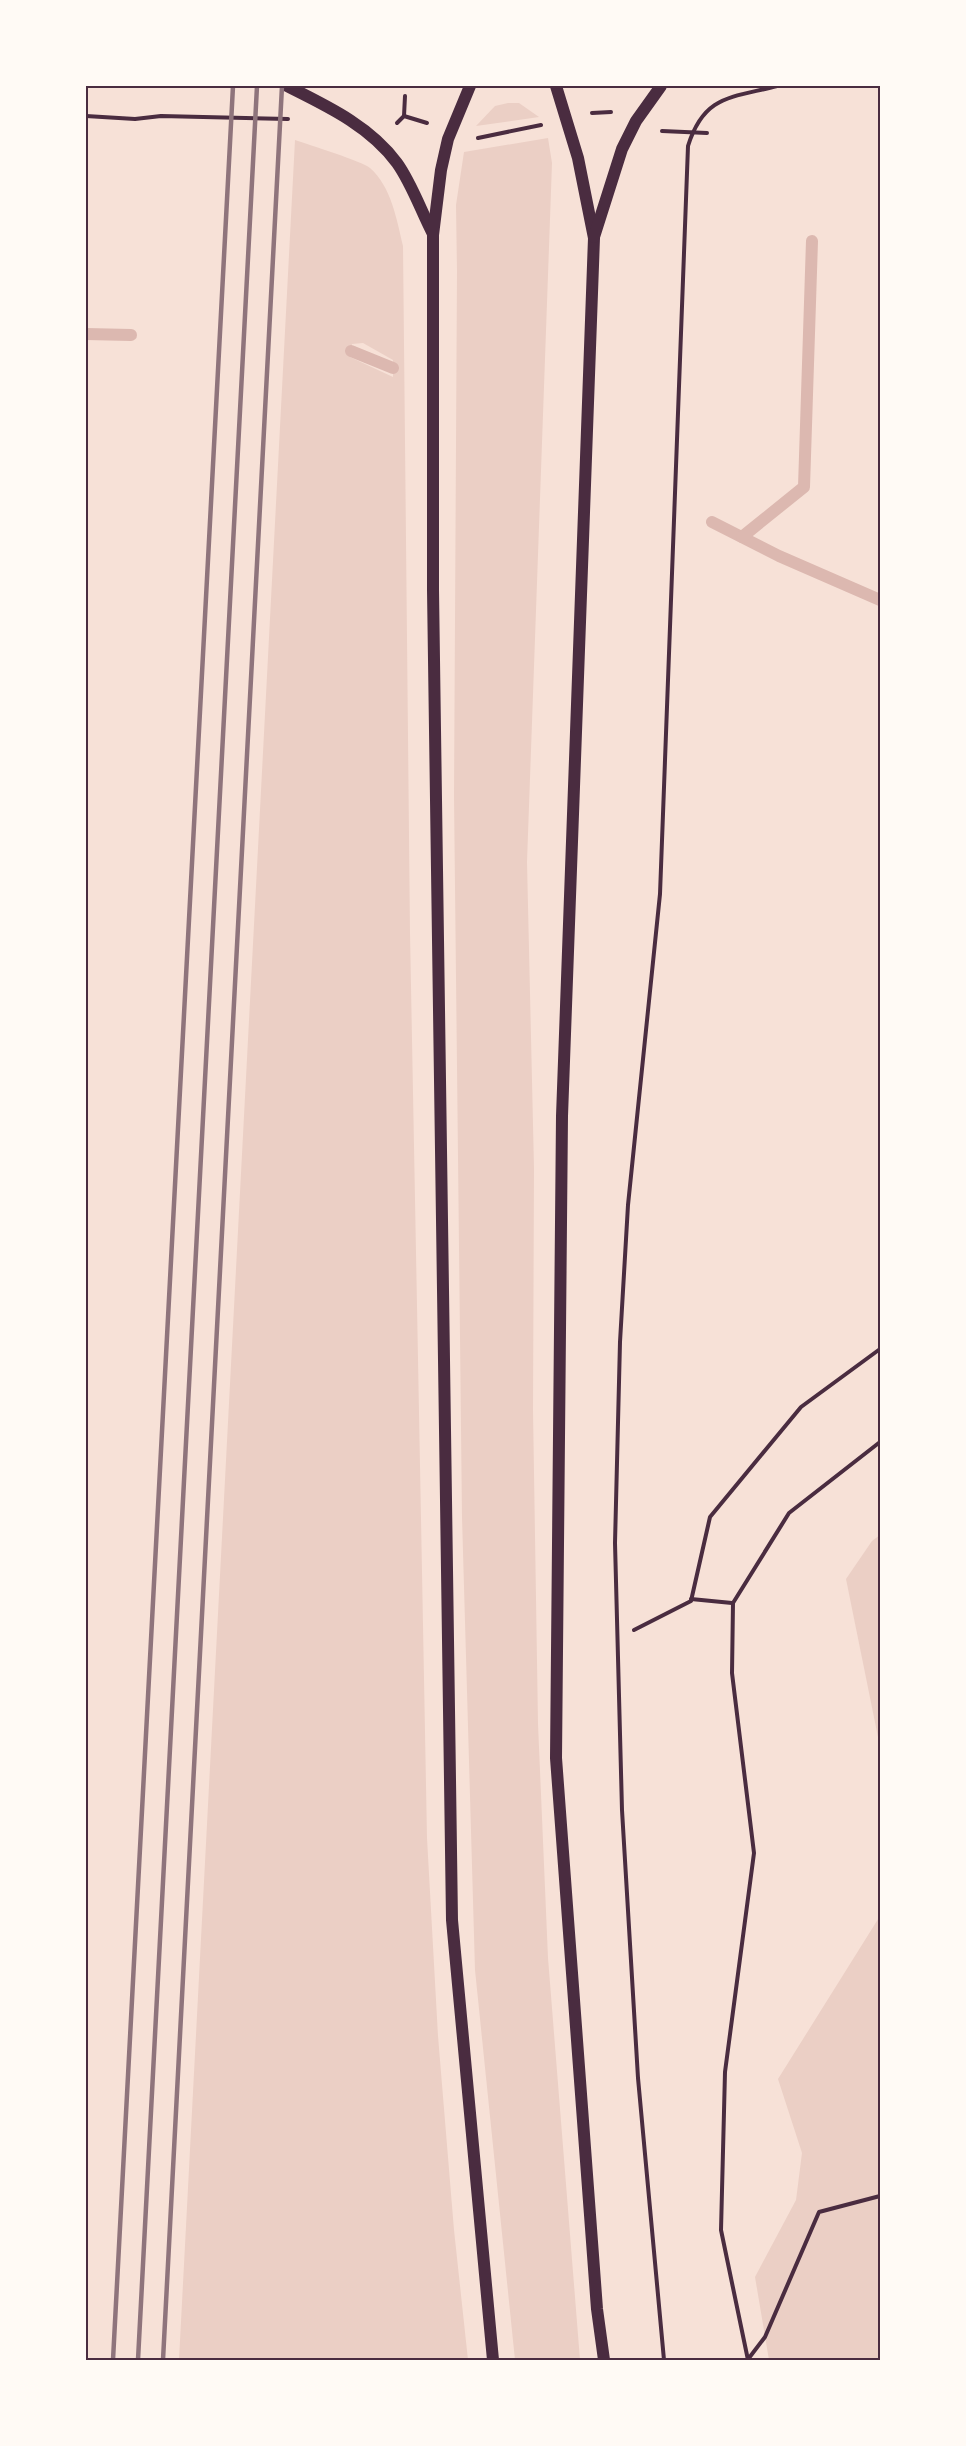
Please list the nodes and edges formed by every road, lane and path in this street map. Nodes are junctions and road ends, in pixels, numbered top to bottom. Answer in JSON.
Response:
{"nodes":[{"id":1,"x":287,"y":86,"type":"edge"},
{"id":2,"x":470,"y":86,"type":"edge"},
{"id":3,"x":556,"y":86,"type":"edge"},
{"id":4,"x":662,"y":86,"type":"edge"},
{"id":5,"x":777,"y":86,"type":"edge"},
{"id":6,"x":405,"y":96,"type":"dead end"},
{"id":7,"x":86,"y":116,"type":"edge"},
{"id":8,"x":161,"y":116,"type":"dead end"},
{"id":9,"x":404,"y":116,"type":"dead end"},
{"id":10,"x":433,"y":235,"type":"junction"},
{"id":11,"x":594,"y":238,"type":"junction"},
{"id":12,"x":880,"y":1349,"type":"edge"},
{"id":13,"x":880,"y":1442,"type":"edge"},
{"id":14,"x":691,"y":1599,"type":"junction"},
{"id":15,"x":733,"y":1603,"type":"junction"},
{"id":16,"x":634,"y":1630,"type":"dead end"},
{"id":17,"x":880,"y":2196,"type":"edge"},
{"id":18,"x":748,"y":2360,"type":"edge"},
{"id":19,"x":493,"y":2361,"type":"edge"},
{"id":20,"x":604,"y":2361,"type":"edge"},
{"id":21,"x":664,"y":2361,"type":"edge"}],
"edges":[{"from":1,"to":10,"type":"main road"},
{"from":2,"to":10,"type":"main road"},
{"from":3,"to":11,"type":"main road"},
{"from":4,"to":11,"type":"main road"},
{"from":5,"to":21,"type":"path"},
{"from":6,"to":9,"type":"path"},
{"from":7,"to":8,"type":"path"},
{"from":10,"to":19,"type":"main road"},
{"from":11,"to":20,"type":"main road"},
{"from":12,"to":14,"type":"path"},
{"from":13,"to":15,"type":"path"},
{"from":14,"to":15,"type":"path"},
{"from":14,"to":16,"type":"path"},
{"from":15,"to":18,"type":"path"},
{"from":17,"to":18,"type":"path"}]}
